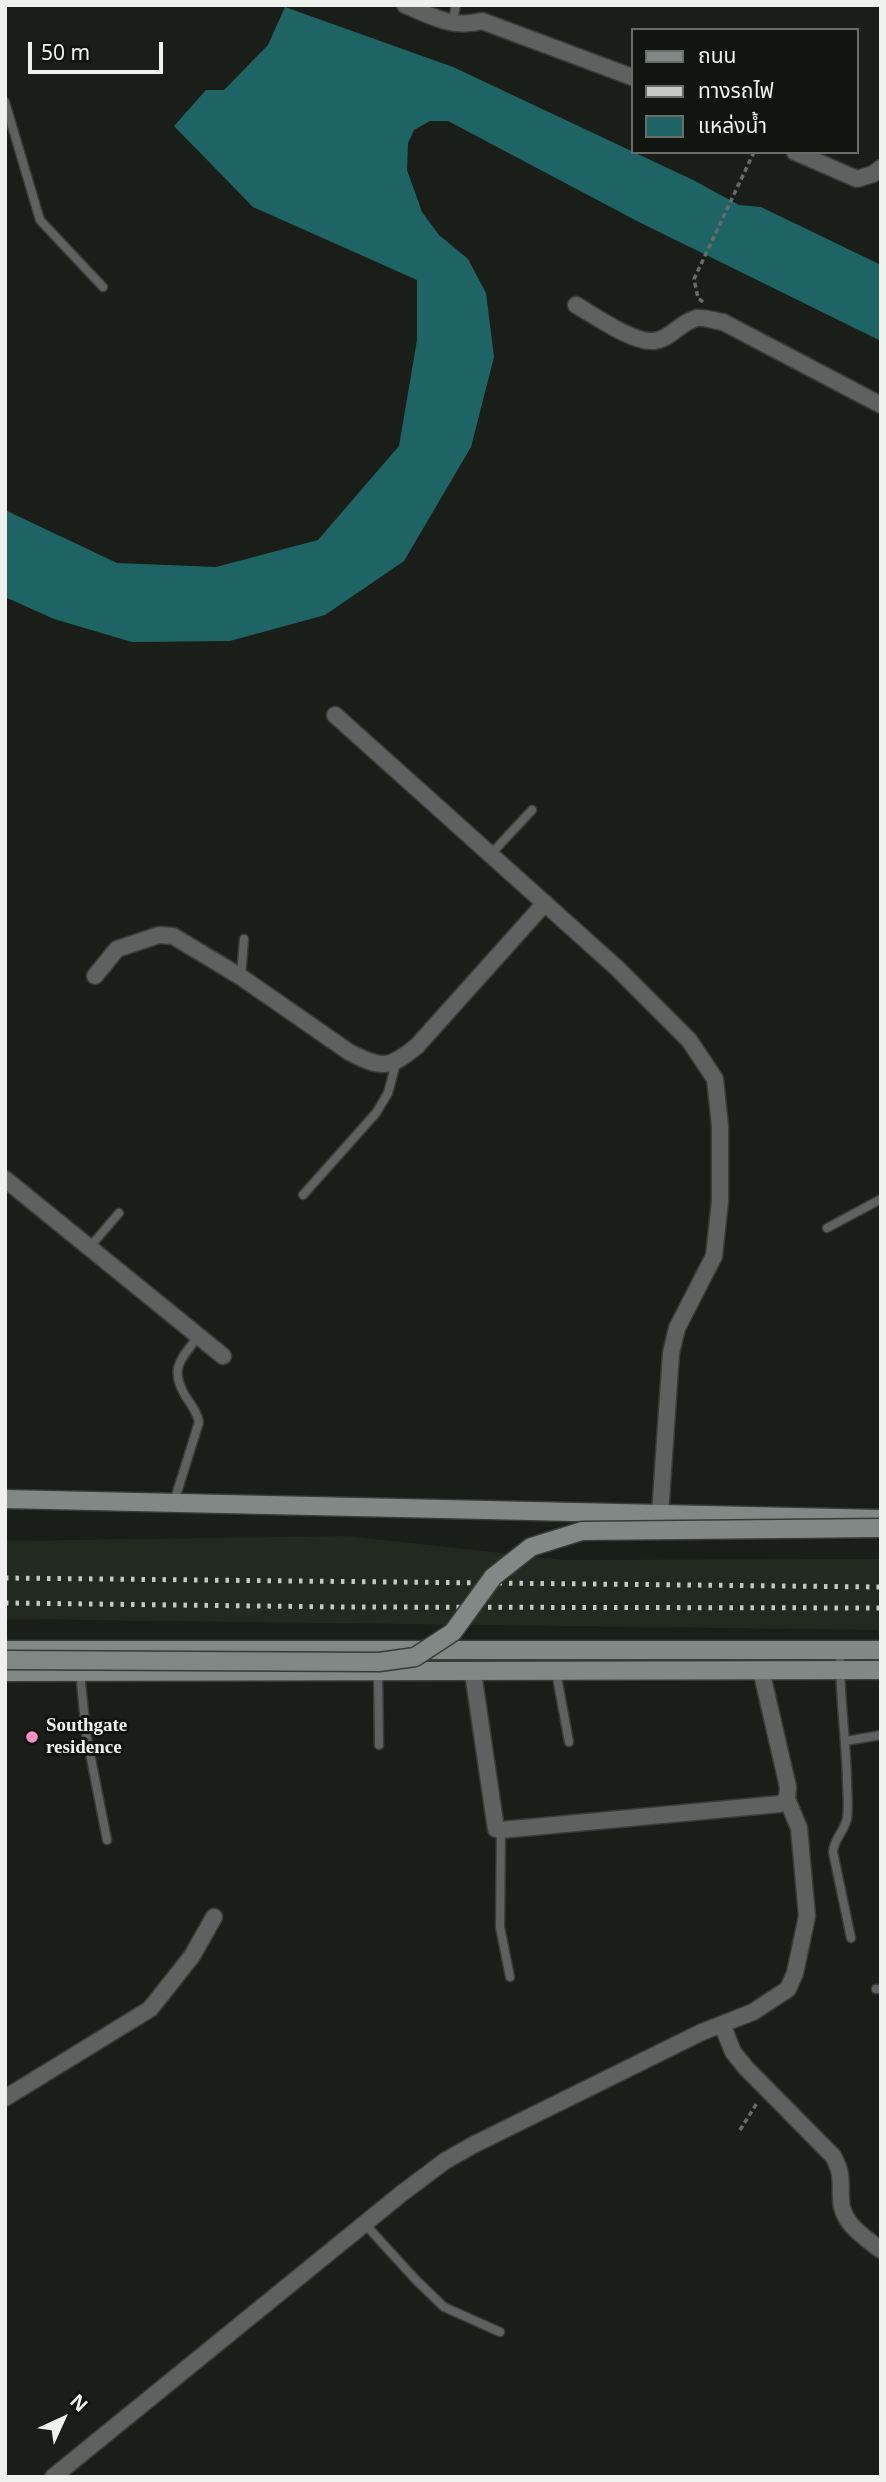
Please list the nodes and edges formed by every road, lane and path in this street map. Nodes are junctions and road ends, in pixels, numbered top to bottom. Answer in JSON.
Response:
{"nodes":[{"id":1,"x":405,"y":5,"type":"edge"},
{"id":2,"x":456,"y":5,"type":"edge"},
{"id":3,"x":484,"y":13,"type":"edge"},
{"id":4,"x":452,"y":24,"type":"junction"},
{"id":5,"x":630,"y":76,"type":"edge"},
{"id":6,"x":5,"y":103,"type":"edge"},
{"id":7,"x":753,"y":154,"type":"edge"},
{"id":8,"x":800,"y":154,"type":"edge"},
{"id":9,"x":881,"y":168,"type":"edge"},
{"id":10,"x":103,"y":287,"type":"dead end"},
{"id":11,"x":576,"y":305,"type":"dead end"},
{"id":12,"x":723,"y":322,"type":"junction"},
{"id":13,"x":881,"y":405,"type":"edge"},
{"id":14,"x":335,"y":715,"type":"dead end"},
{"id":15,"x":532,"y":810,"type":"dead end"},
{"id":16,"x":491,"y":853,"type":"junction"},
{"id":17,"x":545,"y":903,"type":"junction"},
{"id":18,"x":244,"y":939,"type":"dead end"},
{"id":19,"x":95,"y":976,"type":"dead end"},
{"id":20,"x":240,"y":977,"type":"junction"},
{"id":21,"x":396,"y":1063,"type":"junction"},
{"id":22,"x":5,"y":1179,"type":"edge"},
{"id":23,"x":303,"y":1195,"type":"dead end"},
{"id":24,"x":881,"y":1199,"type":"edge"},
{"id":25,"x":119,"y":1213,"type":"dead end"},
{"id":26,"x":827,"y":1228,"type":"dead end"},
{"id":27,"x":89,"y":1248,"type":"junction"},
{"id":28,"x":198,"y":1337,"type":"junction"},
{"id":29,"x":223,"y":1356,"type":"dead end"},
{"id":30,"x":5,"y":1499,"type":"edge"},
{"id":31,"x":173,"y":1504,"type":"junction"},
{"id":32,"x":660,"y":1514,"type":"junction"},
{"id":33,"x":881,"y":1519,"type":"edge"},
{"id":34,"x":881,"y":1528,"type":"edge"},
{"id":35,"x":5,"y":1650,"type":"edge"},
{"id":36,"x":841,"y":1650,"type":"junction"},
{"id":37,"x":881,"y":1650,"type":"edge"},
{"id":38,"x":5,"y":1660,"type":"edge"},
{"id":39,"x":761,"y":1670,"type":"junction"},
{"id":40,"x":840,"y":1670,"type":"junction"},
{"id":41,"x":881,"y":1670,"type":"edge"},
{"id":42,"x":5,"y":1672,"type":"edge"},
{"id":43,"x":80,"y":1672,"type":"junction"},
{"id":44,"x":378,"y":1672,"type":"junction"},
{"id":45,"x":556,"y":1672,"type":"junction"},
{"id":46,"x":473,"y":1673,"type":"junction"},
{"id":47,"x":881,"y":1735,"type":"edge"},
{"id":48,"x":846,"y":1741,"type":"junction"},
{"id":49,"x":569,"y":1742,"type":"dead end"},
{"id":50,"x":379,"y":1745,"type":"dead end"},
{"id":51,"x":787,"y":1798,"type":"junction"},
{"id":52,"x":501,"y":1830,"type":"junction"},
{"id":53,"x":107,"y":1840,"type":"dead end"},
{"id":54,"x":214,"y":1917,"type":"dead end"},
{"id":55,"x":851,"y":1938,"type":"dead end"},
{"id":56,"x":510,"y":1978,"type":"dead end"},
{"id":57,"x":722,"y":2024,"type":"junction"},
{"id":58,"x":766,"y":2089,"type":"junction"},
{"id":59,"x":5,"y":2098,"type":"edge"},
{"id":60,"x":740,"y":2130,"type":"dead end"},
{"id":61,"x":364,"y":2223,"type":"junction"},
{"id":62,"x":881,"y":2250,"type":"edge"},
{"id":63,"x":500,"y":2332,"type":"dead end"},
{"id":64,"x":53,"y":2477,"type":"edge"}],
"edges":[{"from":1,"to":4,"type":"street"},
{"from":2,"to":4,"type":"lane"},
{"from":3,"to":4,"type":"street"},
{"from":3,"to":5,"type":"street"},
{"from":6,"to":10,"type":"lane"},
{"from":7,"to":12,"type":"path"},
{"from":8,"to":9,"type":"street"},
{"from":11,"to":12,"type":"street"},
{"from":12,"to":13,"type":"street"},
{"from":14,"to":16,"type":"street"},
{"from":15,"to":16,"type":"lane"},
{"from":16,"to":17,"type":"street"},
{"from":17,"to":21,"type":"street"},
{"from":17,"to":32,"type":"street"},
{"from":18,"to":20,"type":"lane"},
{"from":19,"to":20,"type":"street"},
{"from":20,"to":21,"type":"street"},
{"from":21,"to":23,"type":"lane"},
{"from":22,"to":27,"type":"street"},
{"from":24,"to":26,"type":"lane"},
{"from":25,"to":27,"type":"lane"},
{"from":27,"to":28,"type":"street"},
{"from":28,"to":29,"type":"street"},
{"from":28,"to":31,"type":"lane"},
{"from":30,"to":31,"type":"street"},
{"from":31,"to":32,"type":"street"},
{"from":32,"to":33,"type":"street"},
{"from":34,"to":38,"type":"street","bridge":true},
{"from":35,"to":36,"type":"street"},
{"from":36,"to":37,"type":"street"},
{"from":36,"to":40,"type":"lane"},
{"from":39,"to":40,"type":"street"},
{"from":39,"to":45,"type":"street"},
{"from":39,"to":51,"type":"street"},
{"from":40,"to":41,"type":"street"},
{"from":40,"to":48,"type":"lane"},
{"from":42,"to":43,"type":"street"},
{"from":43,"to":44,"type":"street"},
{"from":43,"to":53,"type":"lane"},
{"from":44,"to":46,"type":"street"},
{"from":44,"to":50,"type":"lane"},
{"from":45,"to":46,"type":"street"},
{"from":45,"to":49,"type":"lane"},
{"from":46,"to":52,"type":"street"},
{"from":47,"to":48,"type":"lane"},
{"from":48,"to":55,"type":"lane"},
{"from":51,"to":52,"type":"street"},
{"from":51,"to":57,"type":"street"},
{"from":52,"to":56,"type":"lane"},
{"from":54,"to":59,"type":"street"},
{"from":57,"to":58,"type":"street"},
{"from":57,"to":61,"type":"street"},
{"from":58,"to":60,"type":"path"},
{"from":58,"to":62,"type":"street"},
{"from":61,"to":63,"type":"lane"},
{"from":61,"to":64,"type":"street"}]}
